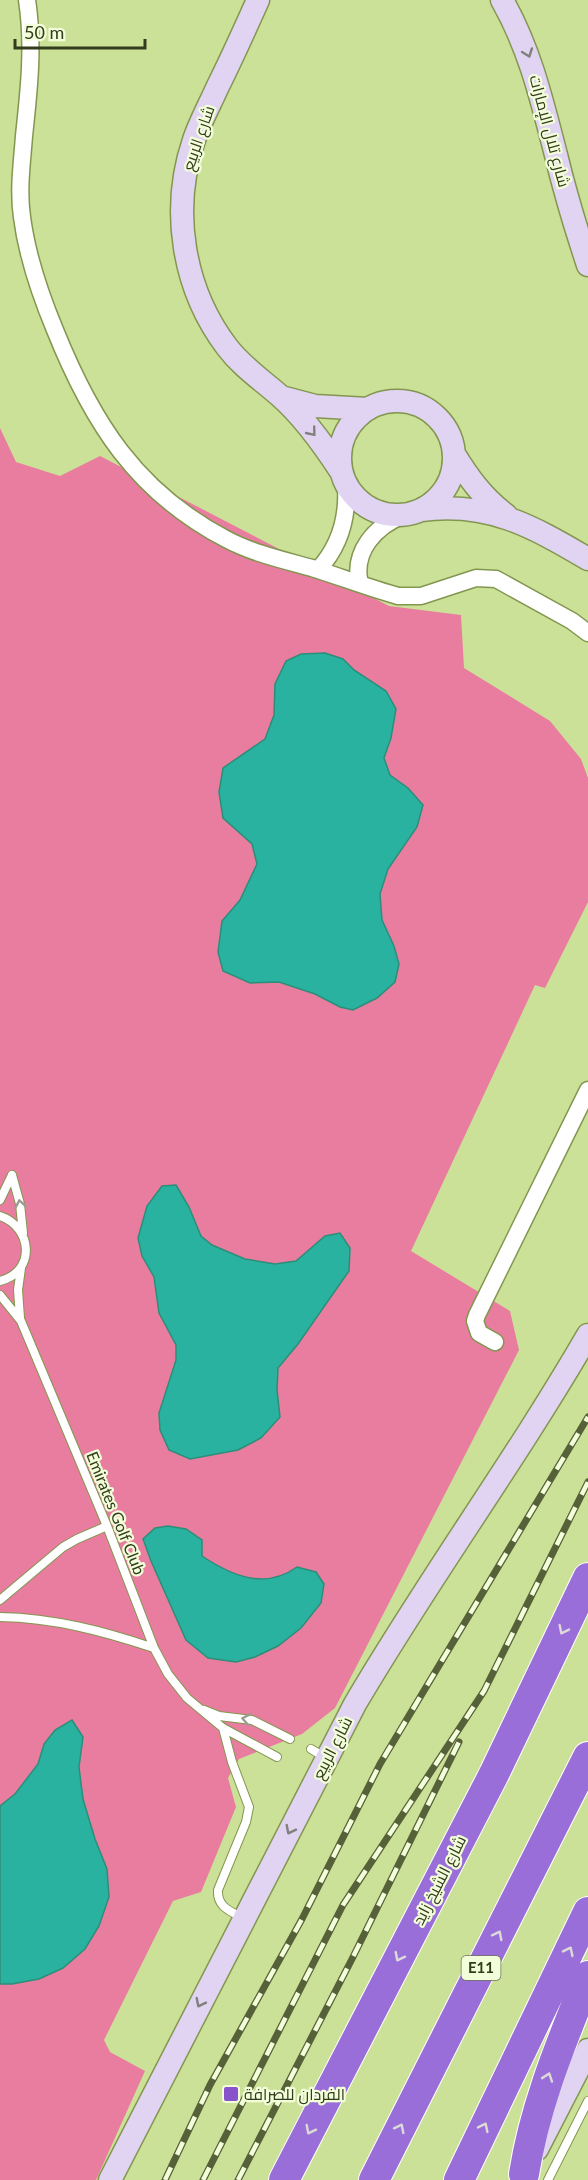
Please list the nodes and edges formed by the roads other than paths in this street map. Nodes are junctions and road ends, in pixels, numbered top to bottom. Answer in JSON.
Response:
{"nodes":[{"id":1,"x":27,"y":0,"type":"edge"},
{"id":2,"x":258,"y":0,"type":"edge"},
{"id":3,"x":502,"y":0,"type":"edge"},
{"id":4,"x":588,"y":265,"type":"edge"},
{"id":5,"x":280,"y":397,"type":"junction"},
{"id":6,"x":368,"y":409,"type":"junction"},
{"id":7,"x":454,"y":454,"type":"junction"},
{"id":8,"x":343,"y":478,"type":"junction"},
{"id":9,"x":412,"y":513,"type":"junction"},
{"id":10,"x":512,"y":519,"type":"junction"},
{"id":11,"x":342,"y":529,"type":"junction"},
{"id":12,"x":368,"y":542,"type":"junction"},
{"id":13,"x":588,"y":559,"type":"edge"},
{"id":14,"x":318,"y":570,"type":"junction"},
{"id":15,"x":360,"y":584,"type":"junction"},
{"id":16,"x":588,"y":633,"type":"edge"},
{"id":17,"x":588,"y":1090,"type":"edge"},
{"id":18,"x":0,"y":1200,"type":"edge"},
{"id":19,"x":0,"y":1216,"type":"edge"},
{"id":20,"x":23,"y":1234,"type":"junction"},
{"id":21,"x":22,"y":1265,"type":"junction"},
{"id":22,"x":0,"y":1281,"type":"edge"},
{"id":23,"x":0,"y":1295,"type":"edge"},
{"id":24,"x":21,"y":1321,"type":"junction"},
{"id":25,"x":588,"y":1335,"type":"edge"},
{"id":26,"x":495,"y":1342,"type":"dead end"},
{"id":27,"x":107,"y":1526,"type":"junction"},
{"id":28,"x":588,"y":1578,"type":"edge"},
{"id":29,"x":0,"y":1600,"type":"edge"},
{"id":30,"x":0,"y":1617,"type":"edge"},
{"id":31,"x":154,"y":1648,"type":"junction"},
{"id":32,"x":199,"y":1707,"type":"junction"},
{"id":33,"x":223,"y":1728,"type":"junction"},
{"id":34,"x":290,"y":1739,"type":"dead end"},
{"id":35,"x":277,"y":1757,"type":"dead end"},
{"id":36,"x":588,"y":1757,"type":"edge"},
{"id":37,"x":588,"y":1912,"type":"edge"},
{"id":38,"x":244,"y":1918,"type":"junction"},
{"id":39,"x":588,"y":1976,"type":"edge"},
{"id":40,"x":588,"y":2050,"type":"edge"},
{"id":41,"x":588,"y":2101,"type":"edge"},
{"id":42,"x":531,"y":2178,"type":"edge"},
{"id":43,"x":110,"y":2180,"type":"edge"},
{"id":44,"x":284,"y":2180,"type":"edge"},
{"id":45,"x":374,"y":2180,"type":"edge"},
{"id":46,"x":459,"y":2180,"type":"edge"}],
"edges":[{"from":1,"to":14,"type":"street"},
{"from":2,"to":5,"type":"main road","name":"شارع الربيع"},
{"from":3,"to":4,"type":"main road","name":"شارع تلال الإمارات","one_way":true},
{"from":5,"to":6,"type":"main road","name":"شارع الربيع"},
{"from":5,"to":8,"type":"main road","name":"شارع الربيع","one_way":true},
{"from":6,"to":7,"type":"main road"},
{"from":6,"to":8,"type":"main road"},
{"from":7,"to":9,"type":"main road"},
{"from":7,"to":10,"type":"main road"},
{"from":8,"to":9,"type":"main road"},
{"from":8,"to":11,"type":"street"},
{"from":9,"to":10,"type":"main road"},
{"from":9,"to":12,"type":"street"},
{"from":10,"to":13,"type":"main road"},
{"from":11,"to":12,"type":"street"},
{"from":11,"to":14,"type":"street"},
{"from":12,"to":15,"type":"street"},
{"from":14,"to":15,"type":"street"},
{"from":15,"to":16,"type":"street"},
{"from":17,"to":26,"type":"street"},
{"from":20,"to":18,"type":"lane","one_way":true},
{"from":19,"to":20,"type":"lane"},
{"from":20,"to":21,"type":"lane"},
{"from":21,"to":22,"type":"lane"},
{"from":21,"to":24,"type":"lane"},
{"from":23,"to":24,"type":"lane"},
{"from":24,"to":27,"type":"lane","name":"Emirates Golf Club"},
{"from":25,"to":38,"type":"main road","name":"شارع الربيع","one_way":true},
{"from":27,"to":29,"type":"lane"},
{"from":27,"to":31,"type":"lane","name":"Emirates Golf Club"},
{"from":28,"to":44,"type":"highway","name":"شارع الشيخ زايد","one_way":true},
{"from":30,"to":31,"type":"lane"},
{"from":31,"to":32,"type":"lane","name":"Emirates Golf Club"},
{"from":32,"to":33,"type":"lane","name":"Emirates Golf Club"},
{"from":34,"to":32,"type":"lane","name":"Emirates Golf Club","one_way":true},
{"from":33,"to":35,"type":"lane","name":"Emirates Golf Club"},
{"from":33,"to":38,"type":"lane"},
{"from":45,"to":36,"type":"highway","number":"E11","one_way":true},
{"from":46,"to":37,"type":"highway","one_way":true},
{"from":38,"to":43,"type":"main road","name":"شارع الربيع","one_way":true},
{"from":42,"to":39,"type":"highway","one_way":true},
{"from":40,"to":42,"type":"main road"},
{"from":41,"to":42,"type":"lane"}]}
